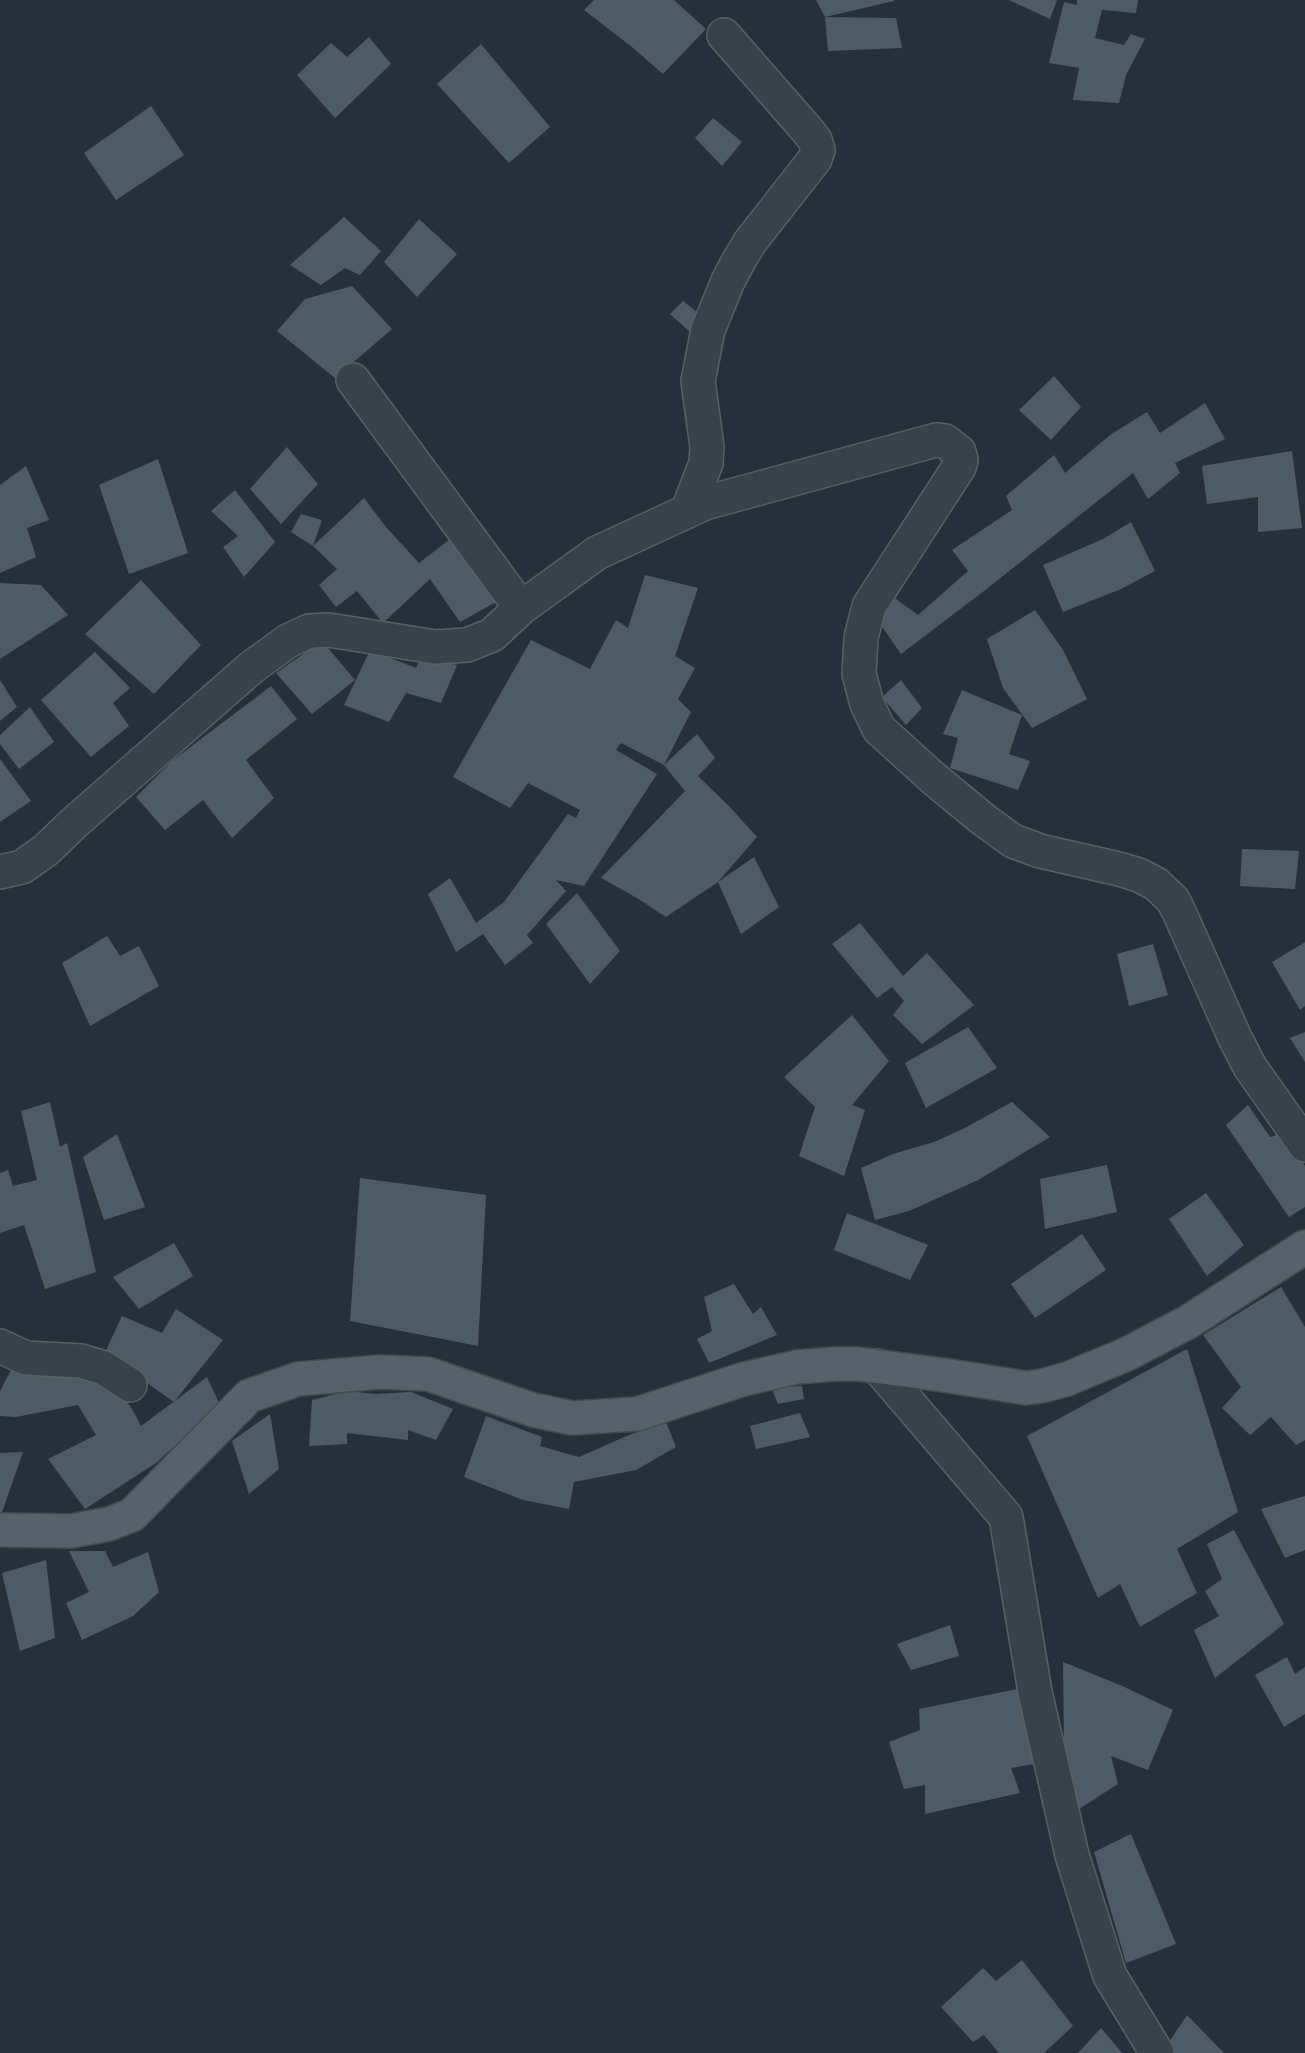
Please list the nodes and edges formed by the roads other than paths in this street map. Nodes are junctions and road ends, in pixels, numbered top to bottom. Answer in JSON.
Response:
{"nodes":[{"id":1,"x":724,"y":35,"type":"dead end"},
{"id":2,"x":353,"y":380,"type":"dead end"},
{"id":3,"x":688,"y":510,"type":"junction"},
{"id":4,"x":521,"y":608,"type":"junction"},
{"id":5,"x":0,"y":872,"type":"edge"},
{"id":6,"x":1305,"y":1145,"type":"edge"},
{"id":7,"x":1305,"y":1247,"type":"edge"},
{"id":8,"x":0,"y":1346,"type":"edge"},
{"id":9,"x":877,"y":1366,"type":"junction"},
{"id":10,"x":130,"y":1385,"type":"dead end"},
{"id":11,"x":0,"y":1530,"type":"edge"},
{"id":12,"x":1157,"y":2053,"type":"edge"}],
"edges":[{"from":1,"to":3,"type":"street"},
{"from":2,"to":4,"type":"street"},
{"from":3,"to":4,"type":"street"},
{"from":3,"to":6,"type":"street"},
{"from":4,"to":5,"type":"street"},
{"from":7,"to":9,"type":"main road"},
{"from":8,"to":10,"type":"street"},
{"from":9,"to":11,"type":"main road"},
{"from":9,"to":12,"type":"street"}]}
